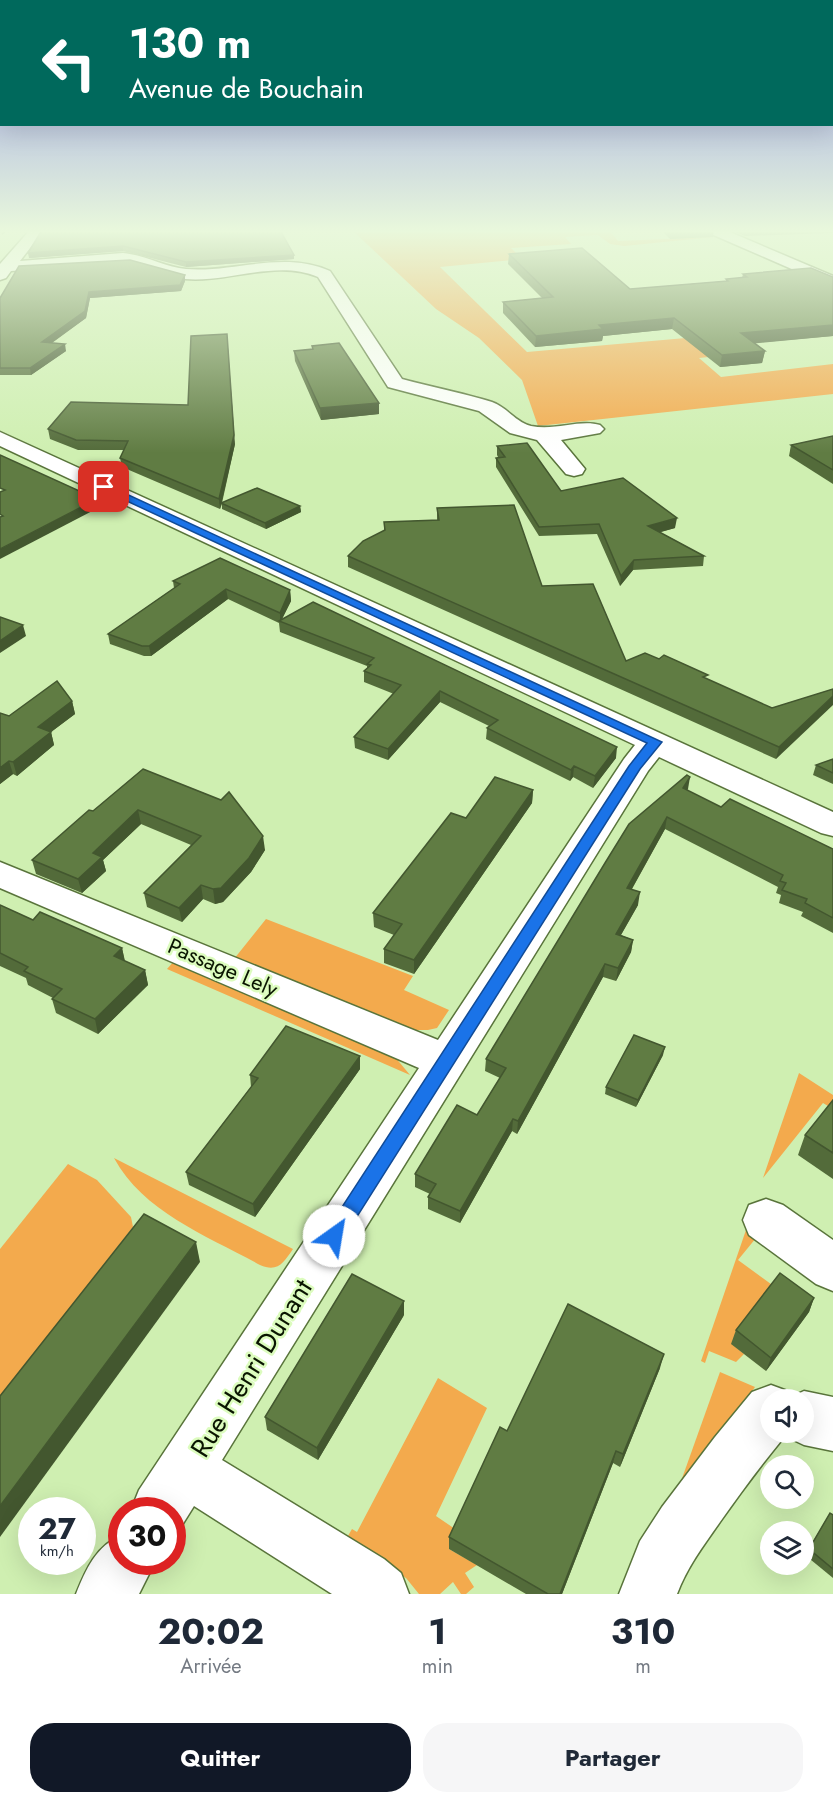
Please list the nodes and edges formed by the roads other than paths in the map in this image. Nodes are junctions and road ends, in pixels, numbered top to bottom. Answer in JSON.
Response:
{"nodes":[{"id":1,"x":344,"y":304,"type":"edge"},
{"id":2,"x":593,"y":429,"type":"dead end"},
{"id":3,"x":544,"y":434,"type":"junction"},
{"id":4,"x":0,"y":438,"type":"edge"},
{"id":5,"x":574,"y":469,"type":"dead end"},
{"id":6,"x":655,"y":742,"type":"junction"},
{"id":7,"x":833,"y":825,"type":"edge"},
{"id":8,"x":0,"y":874,"type":"edge"},
{"id":9,"x":446,"y":1061,"type":"junction"},
{"id":10,"x":766,"y":1220,"type":"dead end"},
{"id":11,"x":833,"y":1268,"type":"edge"},
{"id":12,"x":814,"y":1420,"type":"edge"},
{"id":13,"x":760,"y":1424,"type":"edge"},
{"id":14,"x":833,"y":1424,"type":"edge"},
{"id":15,"x":173,"y":1490,"type":"edge"},
{"id":16,"x":117,"y":1575,"type":"edge"},
{"id":17,"x":105,"y":1594,"type":"edge"},
{"id":18,"x":380,"y":1594,"type":"edge"},
{"id":19,"x":648,"y":1594,"type":"edge"}],
"edges":[{"from":1,"to":3,"type":"street"},
{"from":2,"to":3,"type":"street"},
{"from":3,"to":5,"type":"street"},
{"from":4,"to":6,"type":"street"},
{"from":6,"to":7,"type":"street"},
{"from":6,"to":9,"type":"street","name":"Rue Henri Dunant"},
{"from":8,"to":9,"type":"street","name":"Passage Lely"},
{"from":9,"to":15,"type":"street","name":"Rue Henri Dunant"},
{"from":10,"to":11,"type":"street"},
{"from":12,"to":14,"type":"street"},
{"from":13,"to":19,"type":"street"},
{"from":15,"to":18,"type":"street"},
{"from":16,"to":17,"type":"street"}]}
